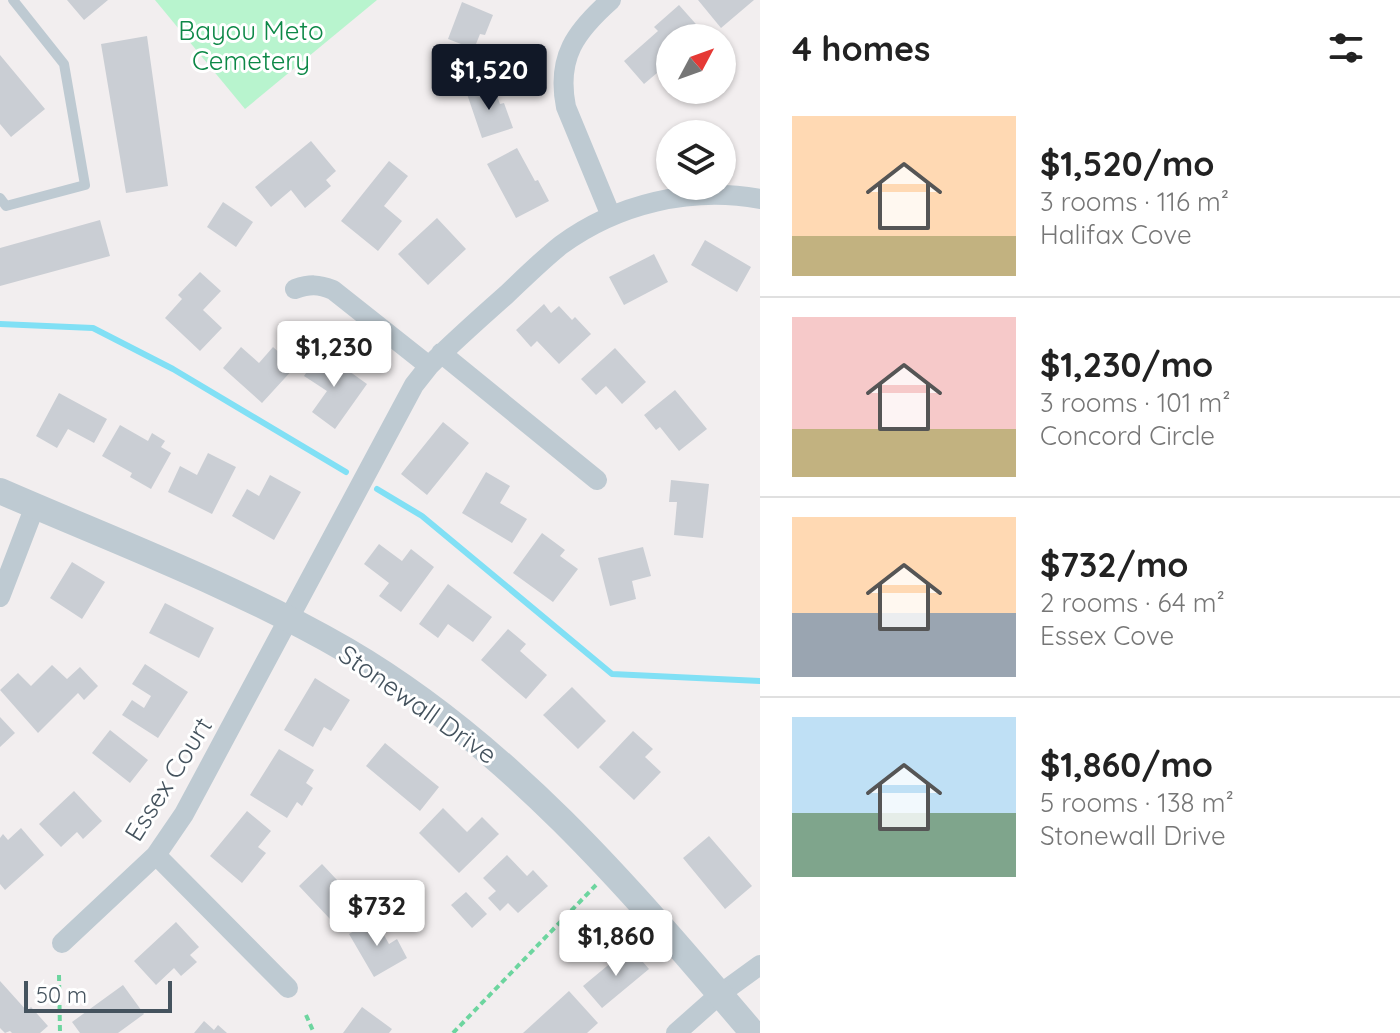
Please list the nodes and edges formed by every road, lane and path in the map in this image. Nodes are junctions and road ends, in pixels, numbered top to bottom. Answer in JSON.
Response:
{"nodes":[{"id":1,"x":13,"y":0,"type":"edge"},
{"id":2,"x":611,"y":0,"type":"edge"},
{"id":3,"x":760,"y":199,"type":"edge"},
{"id":4,"x":2,"y":204,"type":"edge"},
{"id":5,"x":611,"y":216,"type":"junction"},
{"id":6,"x":295,"y":289,"type":"dead end"},
{"id":7,"x":435,"y":360,"type":"junction"},
{"id":8,"x":597,"y":480,"type":"dead end"},
{"id":9,"x":0,"y":491,"type":"edge"},
{"id":10,"x":35,"y":506,"type":"junction"},
{"id":11,"x":0,"y":597,"type":"edge"},
{"id":12,"x":290,"y":620,"type":"junction"},
{"id":13,"x":156,"y":855,"type":"junction"},
{"id":14,"x":610,"y":871,"type":"junction"},
{"id":15,"x":62,"y":943,"type":"dead end"},
{"id":16,"x":760,"y":965,"type":"edge"},
{"id":17,"x":59,"y":975,"type":"dead end"},
{"id":18,"x":288,"y":988,"type":"dead end"},
{"id":19,"x":720,"y":994,"type":"junction"},
{"id":20,"x":306,"y":1015,"type":"dead end"},
{"id":21,"x":60,"y":1033,"type":"edge"},
{"id":22,"x":314,"y":1033,"type":"edge"},
{"id":23,"x":453,"y":1033,"type":"edge"},
{"id":24,"x":676,"y":1033,"type":"edge"},
{"id":25,"x":753,"y":1033,"type":"edge"}],
"edges":[{"from":1,"to":4,"type":"lane"},
{"from":2,"to":5,"type":"street"},
{"from":3,"to":5,"type":"street","name":"Essex Court"},
{"from":5,"to":7,"type":"street","name":"Essex Court"},
{"from":6,"to":7,"type":"street"},
{"from":7,"to":8,"type":"street"},
{"from":7,"to":12,"type":"street","name":"Essex Court"},
{"from":9,"to":10,"type":"street","name":"Stonewall Drive"},
{"from":10,"to":11,"type":"street"},
{"from":10,"to":12,"type":"street","name":"Stonewall Drive"},
{"from":12,"to":13,"type":"street","name":"Essex Court"},
{"from":12,"to":14,"type":"street","name":"Stonewall Drive"},
{"from":13,"to":15,"type":"street","name":"Essex Court"},
{"from":13,"to":18,"type":"street"},
{"from":14,"to":19,"type":"street","name":"Stonewall Drive"},
{"from":14,"to":23,"type":"path"},
{"from":16,"to":19,"type":"street"},
{"from":17,"to":21,"type":"path"},
{"from":19,"to":24,"type":"street"},
{"from":19,"to":25,"type":"street","name":"Stonewall Drive"},
{"from":20,"to":22,"type":"path"}]}
